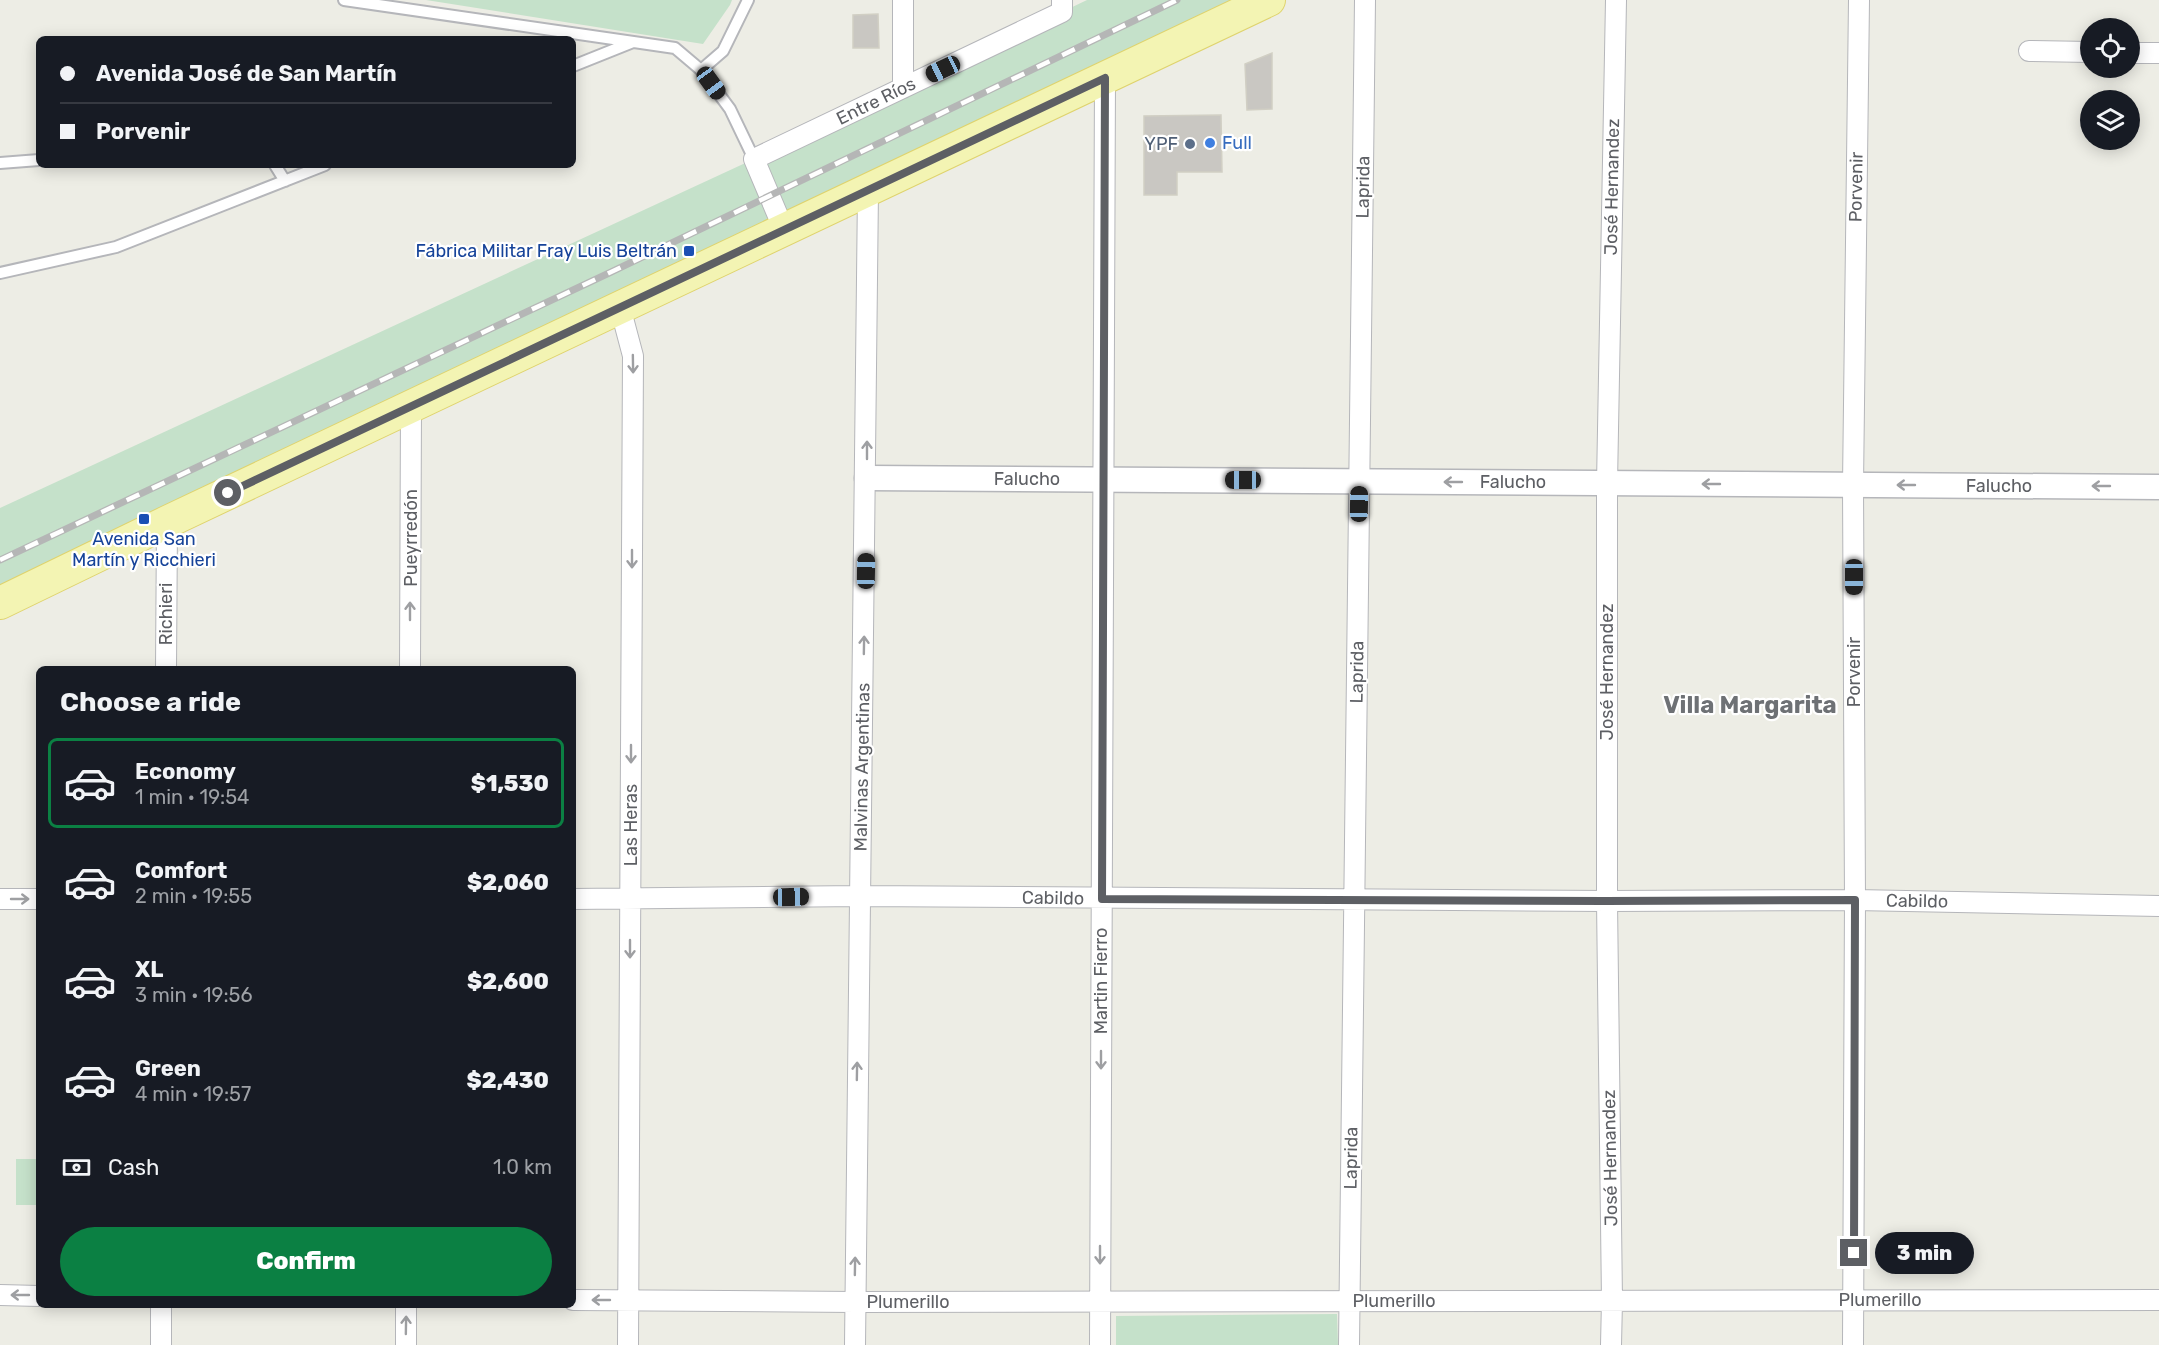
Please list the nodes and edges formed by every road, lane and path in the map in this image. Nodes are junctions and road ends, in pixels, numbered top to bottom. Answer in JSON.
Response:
{"nodes":[{"id":1,"x":344,"y":0,"type":"edge"},
{"id":2,"x":748,"y":0,"type":"edge"},
{"id":3,"x":903,"y":0,"type":"edge"},
{"id":4,"x":1269,"y":0,"type":"edge"},
{"id":5,"x":1365,"y":0,"type":"edge"},
{"id":6,"x":1616,"y":0,"type":"edge"},
{"id":7,"x":1858,"y":0,"type":"edge"},
{"id":8,"x":1062,"y":6,"type":"edge"},
{"id":9,"x":633,"y":41,"type":"junction"},
{"id":10,"x":2029,"y":51,"type":"dead end"},
{"id":11,"x":2080,"y":52,"type":"edge"},
{"id":12,"x":2140,"y":53,"type":"edge"},
{"id":13,"x":2159,"y":53,"type":"edge"},
{"id":14,"x":576,"y":65,"type":"edge"},
{"id":15,"x":701,"y":70,"type":"junction"},
{"id":16,"x":1105,"y":78,"type":"junction"},
{"id":17,"x":903,"y":88,"type":"junction"},
{"id":18,"x":754,"y":159,"type":"junction"},
{"id":19,"x":36,"y":160,"type":"edge"},
{"id":20,"x":0,"y":163,"type":"edge"},
{"id":21,"x":277,"y":168,"type":"edge"},
{"id":22,"x":318,"y":168,"type":"edge"},
{"id":23,"x":285,"y":181,"type":"junction"},
{"id":24,"x":868,"y":190,"type":"junction"},
{"id":25,"x":784,"y":230,"type":"junction"},
{"id":26,"x":0,"y":273,"type":"edge"},
{"id":27,"x":620,"y":307,"type":"junction"},
{"id":28,"x":411,"y":406,"type":"junction"},
{"id":29,"x":867,"y":478,"type":"junction"},
{"id":30,"x":1103,"y":480,"type":"junction"},
{"id":31,"x":1359,"y":481,"type":"junction"},
{"id":32,"x":1606,"y":483,"type":"junction"},
{"id":33,"x":1853,"y":484,"type":"junction"},
{"id":34,"x":2159,"y":487,"type":"edge"},
{"id":35,"x":167,"y":522,"type":"junction"},
{"id":36,"x":0,"y":603,"type":"edge"},
{"id":37,"x":166,"y":666,"type":"edge"},
{"id":38,"x":410,"y":666,"type":"edge"},
{"id":39,"x":860,"y":896,"type":"junction"},
{"id":40,"x":0,"y":899,"type":"edge"},
{"id":41,"x":36,"y":899,"type":"edge"},
{"id":42,"x":576,"y":899,"type":"edge"},
{"id":43,"x":630,"y":899,"type":"junction"},
{"id":44,"x":1102,"y":899,"type":"junction"},
{"id":45,"x":1354,"y":900,"type":"junction"},
{"id":46,"x":1855,"y":900,"type":"junction"},
{"id":47,"x":1606,"y":901,"type":"junction"},
{"id":48,"x":2159,"y":906,"type":"edge"},
{"id":49,"x":0,"y":1295,"type":"edge"},
{"id":50,"x":36,"y":1296,"type":"edge"},
{"id":51,"x":576,"y":1300,"type":"edge"},
{"id":52,"x":628,"y":1300,"type":"junction"},
{"id":53,"x":1854,"y":1300,"type":"junction"},
{"id":54,"x":2159,"y":1300,"type":"edge"},
{"id":55,"x":1349,"y":1301,"type":"junction"},
{"id":56,"x":1612,"y":1301,"type":"junction"},
{"id":57,"x":855,"y":1302,"type":"junction"},
{"id":58,"x":1100,"y":1302,"type":"junction"},
{"id":59,"x":161,"y":1308,"type":"edge"},
{"id":60,"x":406,"y":1308,"type":"edge"},
{"id":61,"x":161,"y":1345,"type":"edge"},
{"id":62,"x":405,"y":1345,"type":"edge"},
{"id":63,"x":628,"y":1345,"type":"edge"},
{"id":64,"x":855,"y":1345,"type":"edge"},
{"id":65,"x":1100,"y":1345,"type":"edge"},
{"id":66,"x":1349,"y":1345,"type":"edge"},
{"id":67,"x":1611,"y":1345,"type":"edge"},
{"id":68,"x":1853,"y":1345,"type":"edge"}],
"edges":[{"from":1,"to":9,"type":"lane"},
{"from":2,"to":15,"type":"lane"},
{"from":3,"to":17,"type":"street"},
{"from":4,"to":16,"type":"main road"},
{"from":5,"to":31,"type":"street","name":"Laprida"},
{"from":6,"to":32,"type":"street","name":"José Hernandez"},
{"from":7,"to":33,"type":"street","name":"Porvenir"},
{"from":8,"to":17,"type":"street","name":"Entre Ríos"},
{"from":9,"to":14,"type":"lane"},
{"from":9,"to":15,"type":"lane"},
{"from":10,"to":11,"type":"street"},
{"from":12,"to":13,"type":"street"},
{"from":15,"to":18,"type":"lane"},
{"from":16,"to":24,"type":"main road"},
{"from":16,"to":30,"type":"street","name":"Martin Fierro"},
{"from":17,"to":18,"type":"street","name":"Entre Ríos"},
{"from":18,"to":25,"type":"street"},
{"from":19,"to":20,"type":"lane"},
{"from":21,"to":23,"type":"lane"},
{"from":22,"to":23,"type":"lane"},
{"from":23,"to":26,"type":"lane"},
{"from":24,"to":25,"type":"main road"},
{"from":29,"to":24,"type":"street","name":"Malvinas Argentinas","one_way":true},
{"from":25,"to":27,"type":"main road"},
{"from":27,"to":28,"type":"main road"},
{"from":27,"to":43,"type":"street","name":"Las Heras","one_way":true},
{"from":28,"to":35,"type":"main road"},
{"from":38,"to":28,"type":"street","name":"Pueyrredón","one_way":true},
{"from":29,"to":30,"type":"street","name":"Falucho"},
{"from":39,"to":29,"type":"street","name":"Malvinas Argentinas","one_way":true},
{"from":30,"to":31,"type":"street","name":"Falucho"},
{"from":30,"to":44,"type":"street","name":"Martin Fierro"},
{"from":32,"to":31,"type":"street","name":"Falucho","one_way":true},
{"from":31,"to":45,"type":"street","name":"Laprida"},
{"from":33,"to":32,"type":"street","name":"Falucho","one_way":true},
{"from":32,"to":47,"type":"street","name":"José Hernandez"},
{"from":34,"to":33,"type":"street","name":"Falucho","one_way":true},
{"from":33,"to":46,"type":"street","name":"Porvenir"},
{"from":35,"to":36,"type":"main road"},
{"from":35,"to":37,"type":"street","name":"Richieri"},
{"from":39,"to":43,"type":"street","name":"Cabildo"},
{"from":39,"to":44,"type":"street","name":"Cabildo"},
{"from":57,"to":39,"type":"street","name":"Malvinas Argentinas","one_way":true},
{"from":40,"to":41,"type":"street","one_way":true},
{"from":42,"to":43,"type":"street","name":"Cabildo"},
{"from":43,"to":52,"type":"street","name":"Las Heras","one_way":true},
{"from":44,"to":45,"type":"street","name":"Cabildo"},
{"from":44,"to":58,"type":"street","name":"Martin Fierro","one_way":true},
{"from":45,"to":47,"type":"street","name":"Cabildo"},
{"from":45,"to":55,"type":"street","name":"Laprida"},
{"from":46,"to":47,"type":"street","name":"Cabildo"},
{"from":46,"to":48,"type":"street","name":"Cabildo"},
{"from":46,"to":53,"type":"street","name":"Porvenir"},
{"from":47,"to":56,"type":"street","name":"José Hernandez"},
{"from":50,"to":49,"type":"street","one_way":true},
{"from":52,"to":51,"type":"street","name":"Plumerillo","one_way":true},
{"from":52,"to":57,"type":"street","name":"Plumerillo"},
{"from":52,"to":63,"type":"street","name":"Las Heras"},
{"from":53,"to":54,"type":"street","name":"Plumerillo"},
{"from":53,"to":56,"type":"street","name":"Plumerillo"},
{"from":53,"to":68,"type":"street","name":"Porvenir"},
{"from":55,"to":56,"type":"street","name":"Plumerillo"},
{"from":55,"to":58,"type":"street","name":"Plumerillo"},
{"from":55,"to":66,"type":"street","name":"Laprida"},
{"from":56,"to":67,"type":"street","name":"José Hernandez"},
{"from":57,"to":58,"type":"street","name":"Plumerillo"},
{"from":57,"to":64,"type":"street","name":"Malvinas Argentinas"},
{"from":58,"to":65,"type":"street","name":"Martin Fierro"},
{"from":59,"to":61,"type":"street"},
{"from":62,"to":60,"type":"street","one_way":true}]}
